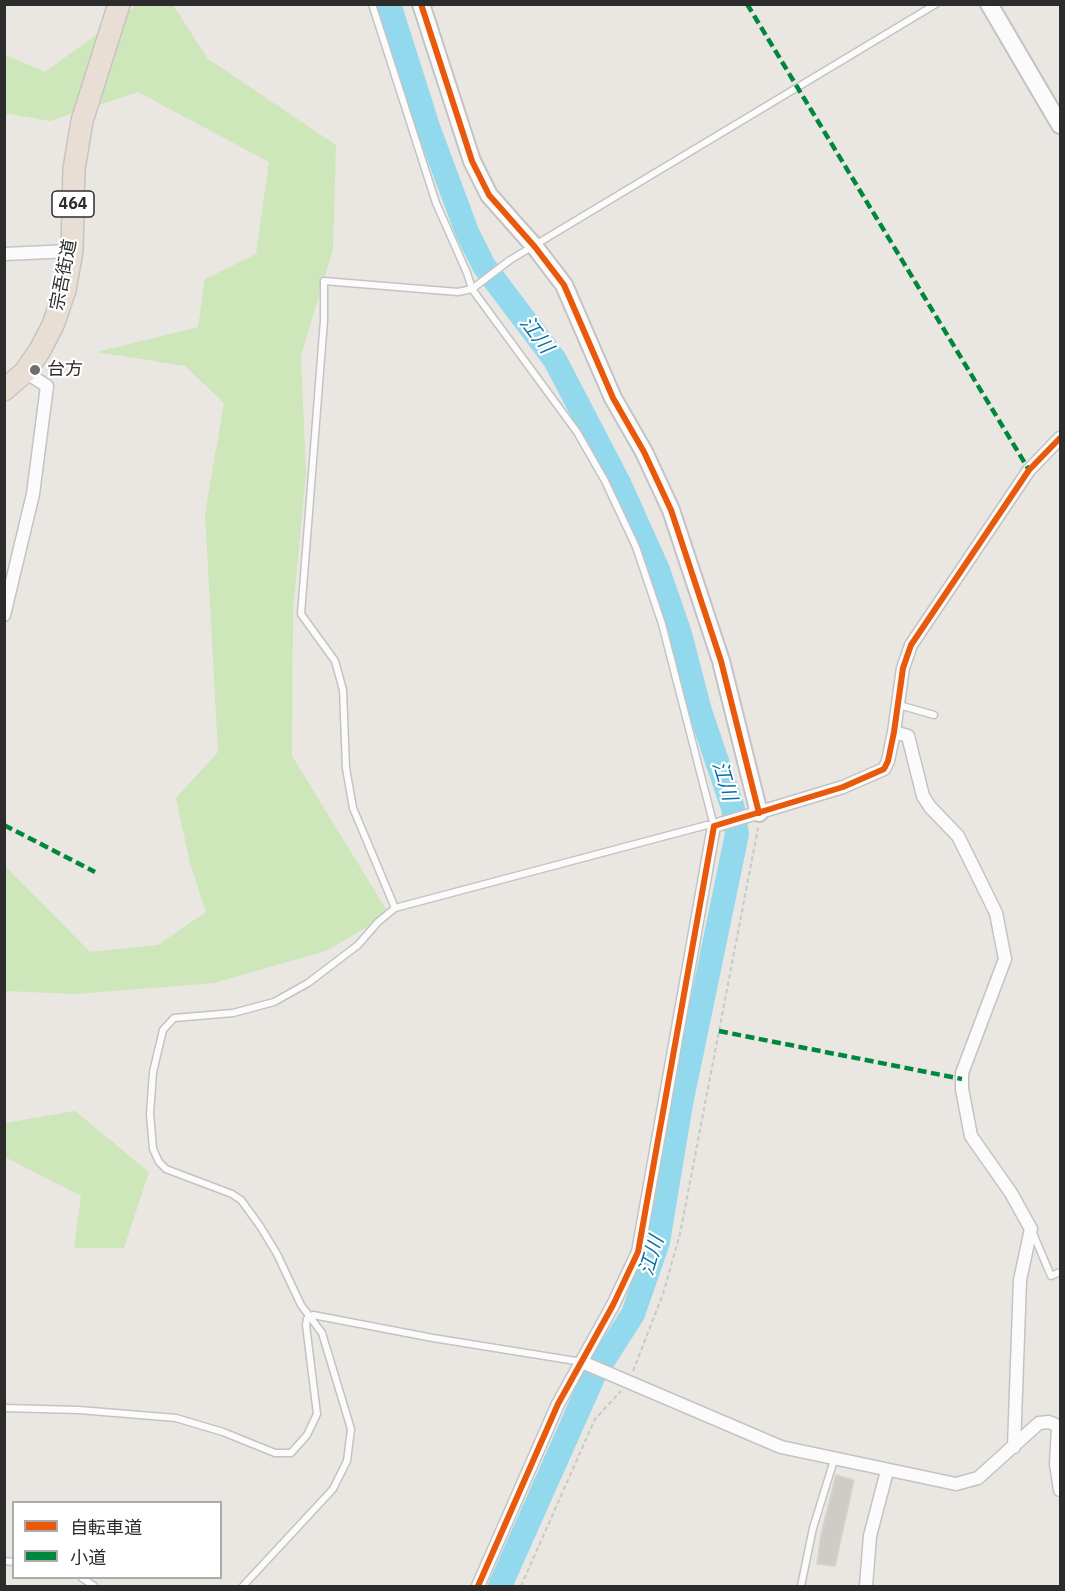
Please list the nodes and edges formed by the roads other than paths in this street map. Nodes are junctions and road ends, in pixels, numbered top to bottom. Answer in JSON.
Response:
{"nodes":[{"id":1,"x":119,"y":4,"type":"edge"},
{"id":2,"x":372,"y":4,"type":"edge"},
{"id":3,"x":421,"y":4,"type":"edge"},
{"id":4,"x":936,"y":4,"type":"edge"},
{"id":5,"x":989,"y":4,"type":"edge"},
{"id":6,"x":1060,"y":125,"type":"edge"},
{"id":7,"x":535,"y":247,"type":"junction"},
{"id":8,"x":72,"y":251,"type":"junction"},
{"id":9,"x":4,"y":254,"type":"edge"},
{"id":10,"x":471,"y":289,"type":"junction"},
{"id":11,"x":25,"y":372,"type":"junction"},
{"id":12,"x":4,"y":390,"type":"edge"},
{"id":13,"x":1060,"y":438,"type":"edge"},
{"id":14,"x":4,"y":615,"type":"edge"},
{"id":15,"x":899,"y":705,"type":"junction"},
{"id":16,"x":934,"y":714,"type":"dead end"},
{"id":17,"x":894,"y":732,"type":"junction"},
{"id":18,"x":756,"y":814,"type":"junction"},
{"id":19,"x":717,"y":825,"type":"junction"},
{"id":20,"x":395,"y":908,"type":"junction"},
{"id":21,"x":1031,"y":1229,"type":"junction"},
{"id":22,"x":1060,"y":1272,"type":"edge"},
{"id":23,"x":310,"y":1316,"type":"junction"},
{"id":24,"x":582,"y":1362,"type":"junction"},
{"id":25,"x":4,"y":1408,"type":"edge"},
{"id":26,"x":1059,"y":1422,"type":"edge"},
{"id":27,"x":1014,"y":1447,"type":"junction"},
{"id":28,"x":834,"y":1460,"type":"junction"},
{"id":29,"x":887,"y":1471,"type":"junction"},
{"id":30,"x":1060,"y":1490,"type":"edge"},
{"id":31,"x":243,"y":1587,"type":"edge"},
{"id":32,"x":478,"y":1587,"type":"edge"},
{"id":33,"x":801,"y":1587,"type":"edge"},
{"id":34,"x":866,"y":1587,"type":"edge"}],
"edges":[{"from":1,"to":8,"type":"highway","name":"宗吾街道","number":"464"},
{"from":2,"to":10,"type":"lane"},
{"from":3,"to":7,"type":"street"},
{"from":4,"to":7,"type":"lane"},
{"from":5,"to":6,"type":"street"},
{"from":7,"to":10,"type":"lane"},
{"from":7,"to":18,"type":"street"},
{"from":8,"to":9,"type":"street"},
{"from":8,"to":11,"type":"highway","name":"宗吾街道","number":"464"},
{"from":10,"to":19,"type":"lane"},
{"from":10,"to":20,"type":"lane"},
{"from":11,"to":12,"type":"highway","name":"宗吾街道","number":"464"},
{"from":11,"to":14,"type":"street"},
{"from":13,"to":15,"type":"street"},
{"from":15,"to":16,"type":"lane"},
{"from":15,"to":17,"type":"street"},
{"from":17,"to":18,"type":"street"},
{"from":17,"to":21,"type":"street"},
{"from":18,"to":19,"type":"street"},
{"from":19,"to":20,"type":"lane"},
{"from":19,"to":24,"type":"street"},
{"from":20,"to":23,"type":"lane"},
{"from":21,"to":22,"type":"lane"},
{"from":21,"to":27,"type":"street"},
{"from":23,"to":24,"type":"lane"},
{"from":23,"to":25,"type":"lane"},
{"from":23,"to":31,"type":"lane"},
{"from":24,"to":28,"type":"street"},
{"from":24,"to":32,"type":"street"},
{"from":26,"to":27,"type":"street"},
{"from":26,"to":30,"type":"street"},
{"from":27,"to":29,"type":"street"},
{"from":28,"to":29,"type":"street"},
{"from":28,"to":33,"type":"lane"},
{"from":29,"to":34,"type":"street"}]}
